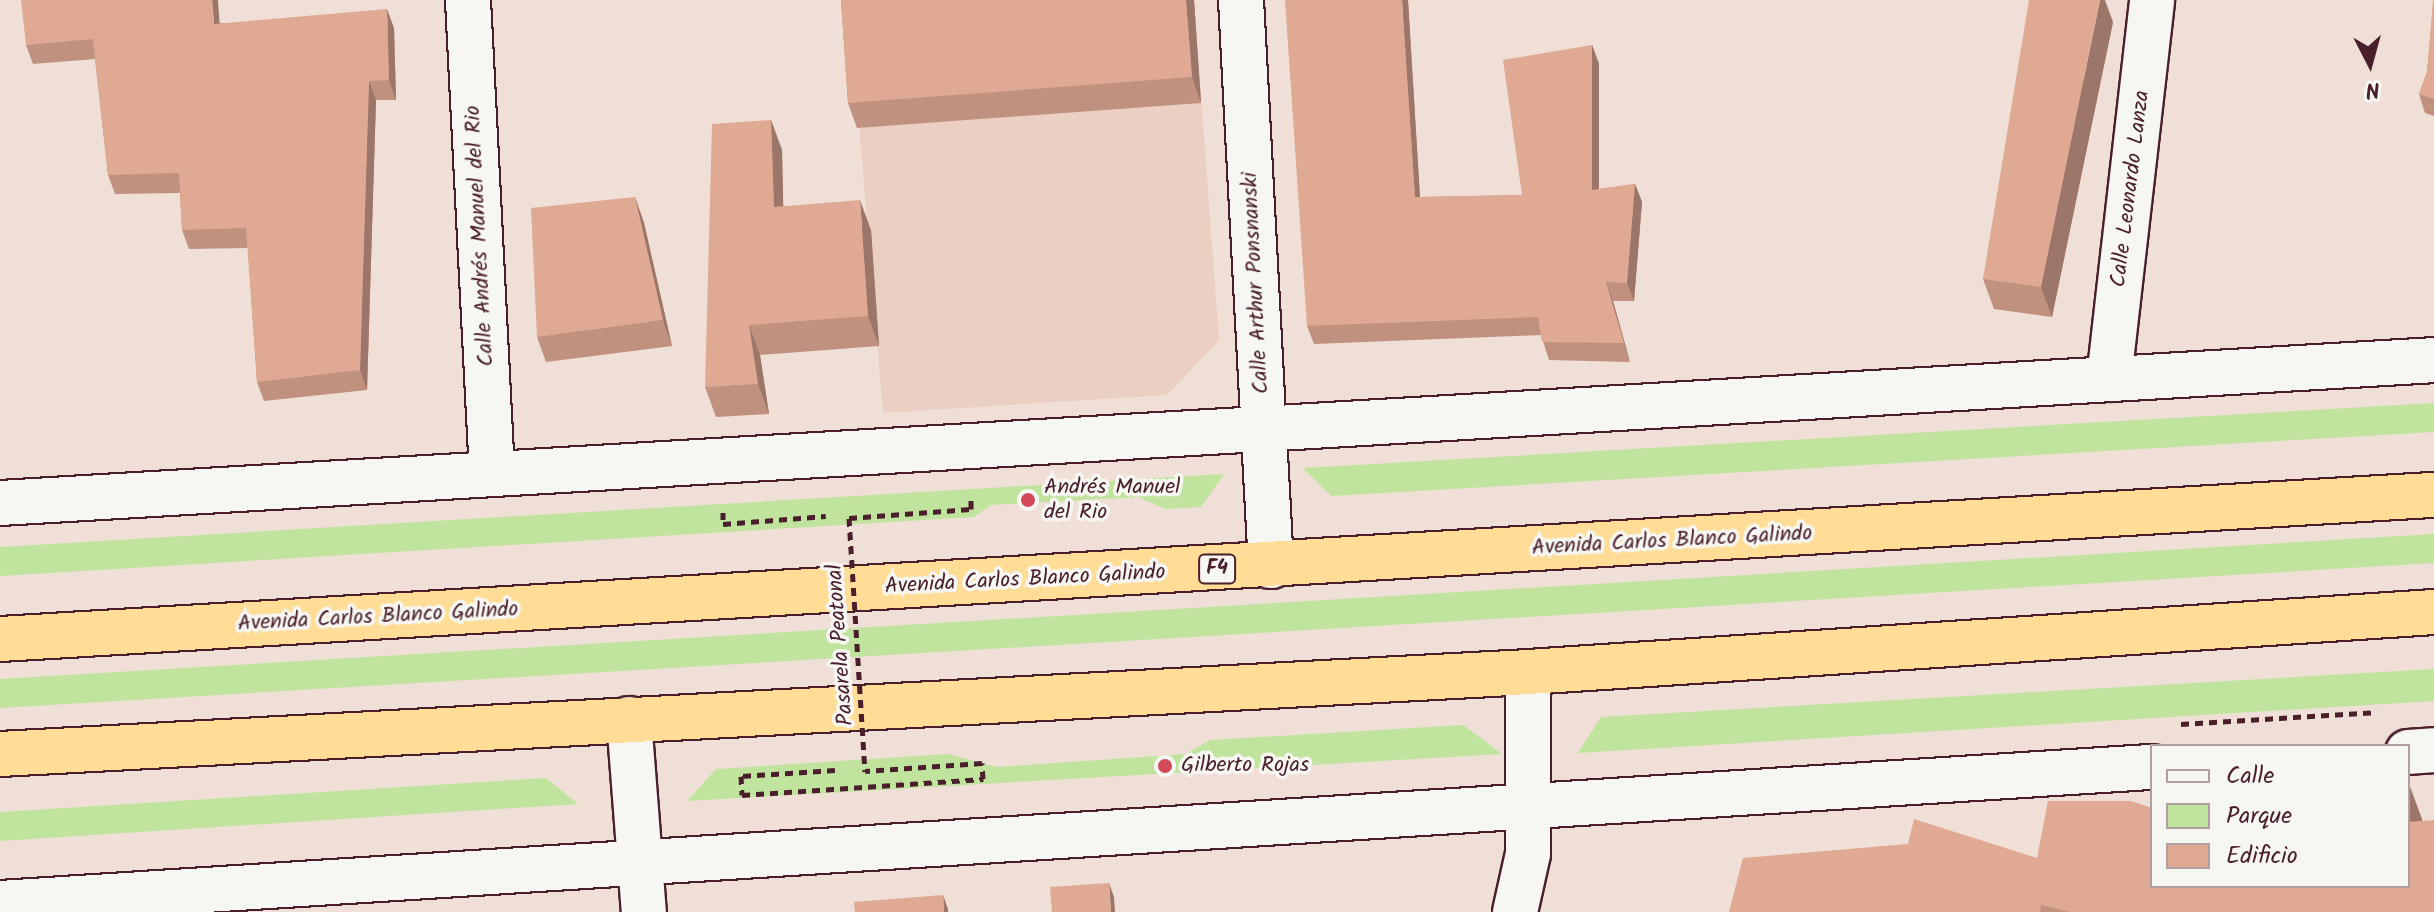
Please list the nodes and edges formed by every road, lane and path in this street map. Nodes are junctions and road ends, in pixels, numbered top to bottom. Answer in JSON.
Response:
{"nodes":[{"id":1,"x":468,"y":0,"type":"edge"},
{"id":2,"x":1241,"y":0,"type":"edge"},
{"id":3,"x":2152,"y":0,"type":"edge"},
{"id":4,"x":2434,"y":360,"type":"edge"},
{"id":5,"x":2109,"y":379,"type":"junction"},
{"id":6,"x":1263,"y":428,"type":"junction"},
{"id":7,"x":492,"y":472,"type":"junction"},
{"id":8,"x":955,"y":494,"type":"dead end"},
{"id":9,"x":2434,"y":495,"type":"edge"},
{"id":10,"x":0,"y":503,"type":"edge"},
{"id":11,"x":738,"y":510,"type":"dead end"},
{"id":12,"x":826,"y":516,"type":"dead end"},
{"id":13,"x":1271,"y":566,"type":"junction"},
{"id":14,"x":2434,"y":612,"type":"edge"},
{"id":15,"x":0,"y":639,"type":"edge"},
{"id":16,"x":1528,"y":672,"type":"junction"},
{"id":17,"x":629,"y":719,"type":"junction"},
{"id":18,"x":2434,"y":750,"type":"edge"},
{"id":19,"x":2410,"y":752,"type":"edge"},
{"id":20,"x":0,"y":754,"type":"edge"},
{"id":21,"x":2150,"y":767,"type":"edge"},
{"id":22,"x":835,"y":770,"type":"dead end"},
{"id":23,"x":1530,"y":805,"type":"junction"},
{"id":24,"x":640,"y":860,"type":"junction"},
{"id":25,"x":0,"y":903,"type":"edge"},
{"id":26,"x":644,"y":912,"type":"edge"},
{"id":27,"x":1515,"y":912,"type":"edge"}],
"edges":[{"from":1,"to":7,"type":"street","name":"Calle Andrés Manuel del Rio"},
{"from":2,"to":6,"type":"street","name":"Calle Arthur Ponsnanski"},
{"from":3,"to":5,"type":"street","name":"Calle Leonardo Lanza"},
{"from":4,"to":5,"type":"street"},
{"from":5,"to":6,"type":"street"},
{"from":6,"to":7,"type":"street"},
{"from":6,"to":13,"type":"street","name":"Calle Arthur Ponsnanski"},
{"from":7,"to":10,"type":"street"},
{"from":8,"to":22,"type":"path","name":"Pasarela Peatonal","bridge":true},
{"from":9,"to":13,"type":"highway","name":"Avenida Carlos Blanco Galindo","number":"F4"},
{"from":11,"to":12,"type":"path"},
{"from":13,"to":15,"type":"highway","name":"Avenida Carlos Blanco Galindo","number":"F4"},
{"from":14,"to":16,"type":"highway"},
{"from":16,"to":17,"type":"highway"},
{"from":16,"to":23,"type":"street"},
{"from":17,"to":20,"type":"highway"},
{"from":17,"to":24,"type":"street"},
{"from":18,"to":19,"type":"street"},
{"from":21,"to":23,"type":"street"},
{"from":23,"to":24,"type":"street"},
{"from":23,"to":27,"type":"street"},
{"from":24,"to":25,"type":"street"},
{"from":24,"to":26,"type":"street"}]}
